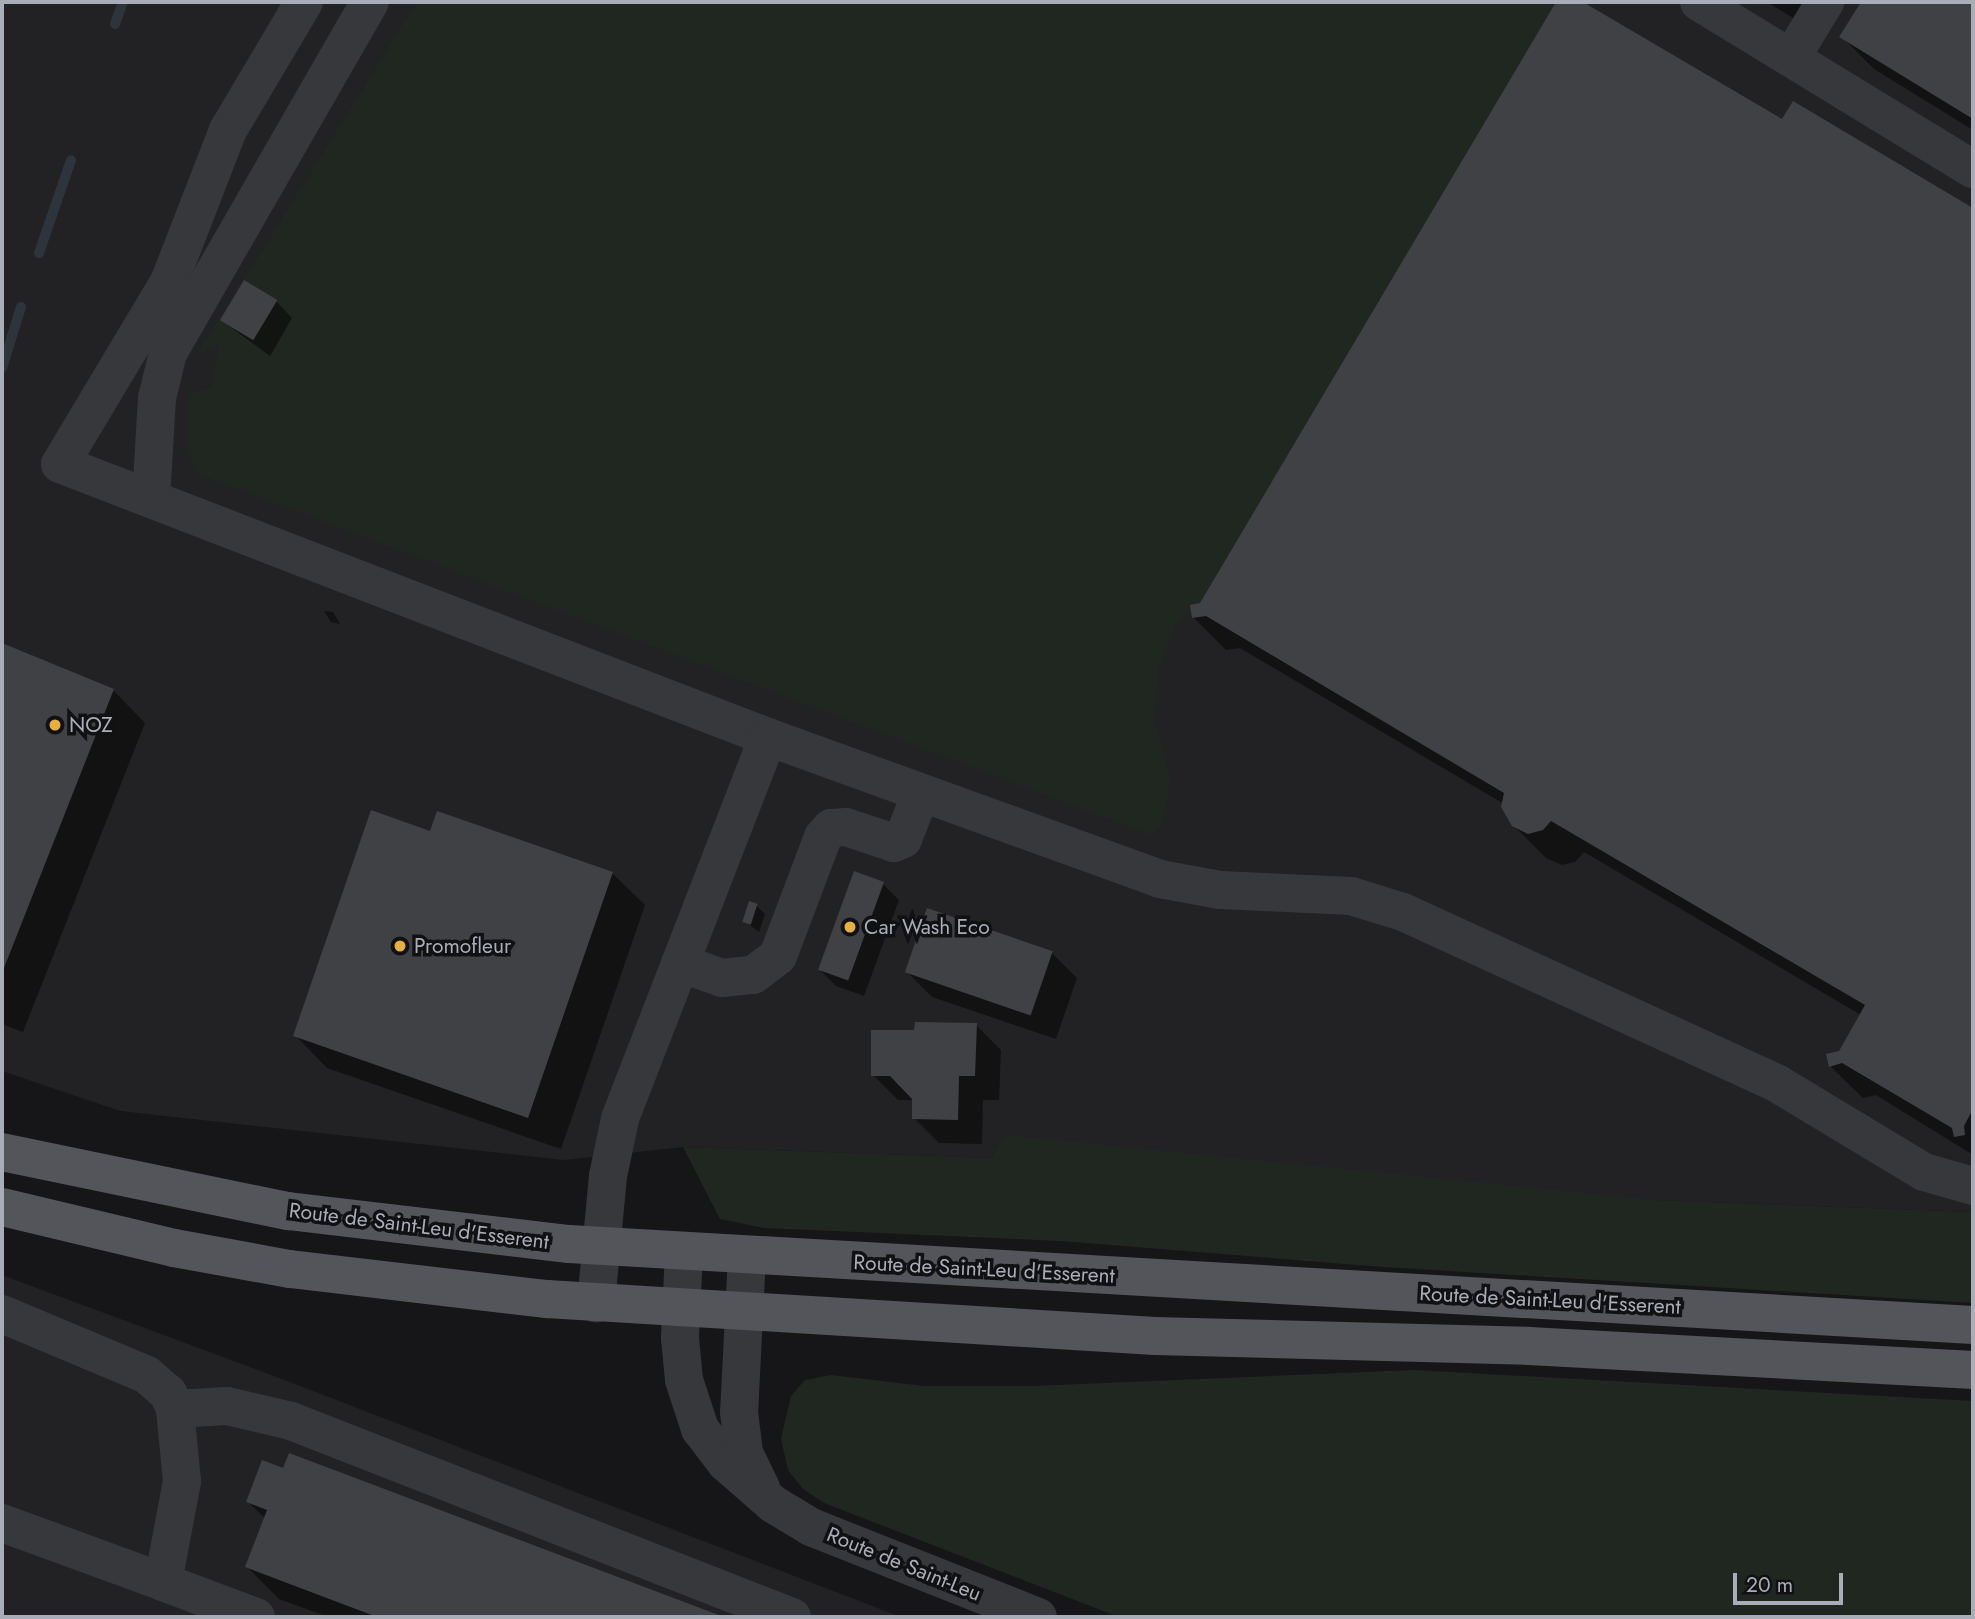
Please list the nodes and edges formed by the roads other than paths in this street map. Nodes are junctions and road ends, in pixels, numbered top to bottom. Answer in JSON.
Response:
{"nodes":[{"id":1,"x":304,"y":2,"type":"edge"},
{"id":2,"x":370,"y":2,"type":"edge"},
{"id":3,"x":1699,"y":2,"type":"edge"},
{"id":4,"x":1825,"y":2,"type":"edge"},
{"id":5,"x":1791,"y":58,"type":"junction"},
{"id":6,"x":1973,"y":169,"type":"edge"},
{"id":7,"x":151,"y":499,"type":"junction"},
{"id":8,"x":768,"y":737,"type":"junction"},
{"id":9,"x":922,"y":793,"type":"junction"},
{"id":10,"x":680,"y":964,"type":"junction"},
{"id":11,"x":2,"y":1152,"type":"edge"},
{"id":12,"x":1973,"y":1186,"type":"edge"},
{"id":13,"x":2,"y":1207,"type":"edge"},
{"id":14,"x":600,"y":1247,"type":"junction"},
{"id":15,"x":684,"y":1252,"type":"junction"},
{"id":16,"x":747,"y":1256,"type":"junction"},
{"id":17,"x":596,"y":1303,"type":"junction"},
{"id":18,"x":681,"y":1309,"type":"junction"},
{"id":19,"x":743,"y":1312,"type":"junction"},
{"id":20,"x":2,"y":1314,"type":"edge"},
{"id":21,"x":1973,"y":1325,"type":"edge"},
{"id":22,"x":1973,"y":1370,"type":"edge"},
{"id":23,"x":175,"y":1409,"type":"junction"},
{"id":24,"x":773,"y":1504,"type":"junction"},
{"id":25,"x":2,"y":1523,"type":"edge"},
{"id":26,"x":163,"y":1582,"type":"junction"},
{"id":27,"x":256,"y":1617,"type":"edge"},
{"id":28,"x":792,"y":1617,"type":"edge"},
{"id":29,"x":1038,"y":1617,"type":"edge"}],
"edges":[{"from":1,"to":7,"type":"street"},
{"from":2,"to":7,"type":"street"},
{"from":3,"to":5,"type":"street"},
{"from":4,"to":5,"type":"street"},
{"from":5,"to":6,"type":"street"},
{"from":7,"to":8,"type":"street"},
{"from":8,"to":9,"type":"street"},
{"from":8,"to":10,"type":"street"},
{"from":9,"to":10,"type":"street"},
{"from":9,"to":12,"type":"street"},
{"from":10,"to":14,"type":"street"},
{"from":11,"to":14,"type":"main road","name":"Route de Saint-Leu d'Esserent"},
{"from":13,"to":17,"type":"main road"},
{"from":14,"to":15,"type":"main road","name":"Route de Saint-Leu d'Esserent"},
{"from":14,"to":17,"type":"street"},
{"from":15,"to":16,"type":"main road","name":"Route de Saint-Leu d'Esserent"},
{"from":15,"to":18,"type":"street","name":"Route de Saint-Leu"},
{"from":16,"to":19,"type":"street","name":"Route de Saint-Leu"},
{"from":16,"to":21,"type":"main road","name":"Route de Saint-Leu d'Esserent"},
{"from":17,"to":18,"type":"main road"},
{"from":18,"to":19,"type":"main road"},
{"from":18,"to":24,"type":"street","name":"Route de Saint-Leu"},
{"from":19,"to":22,"type":"main road"},
{"from":19,"to":24,"type":"street","name":"Route de Saint-Leu"},
{"from":20,"to":23,"type":"street"},
{"from":23,"to":26,"type":"street"},
{"from":23,"to":28,"type":"street"},
{"from":24,"to":29,"type":"street","name":"Route de Saint-Leu"},
{"from":25,"to":26,"type":"street"},
{"from":26,"to":27,"type":"street"}]}
